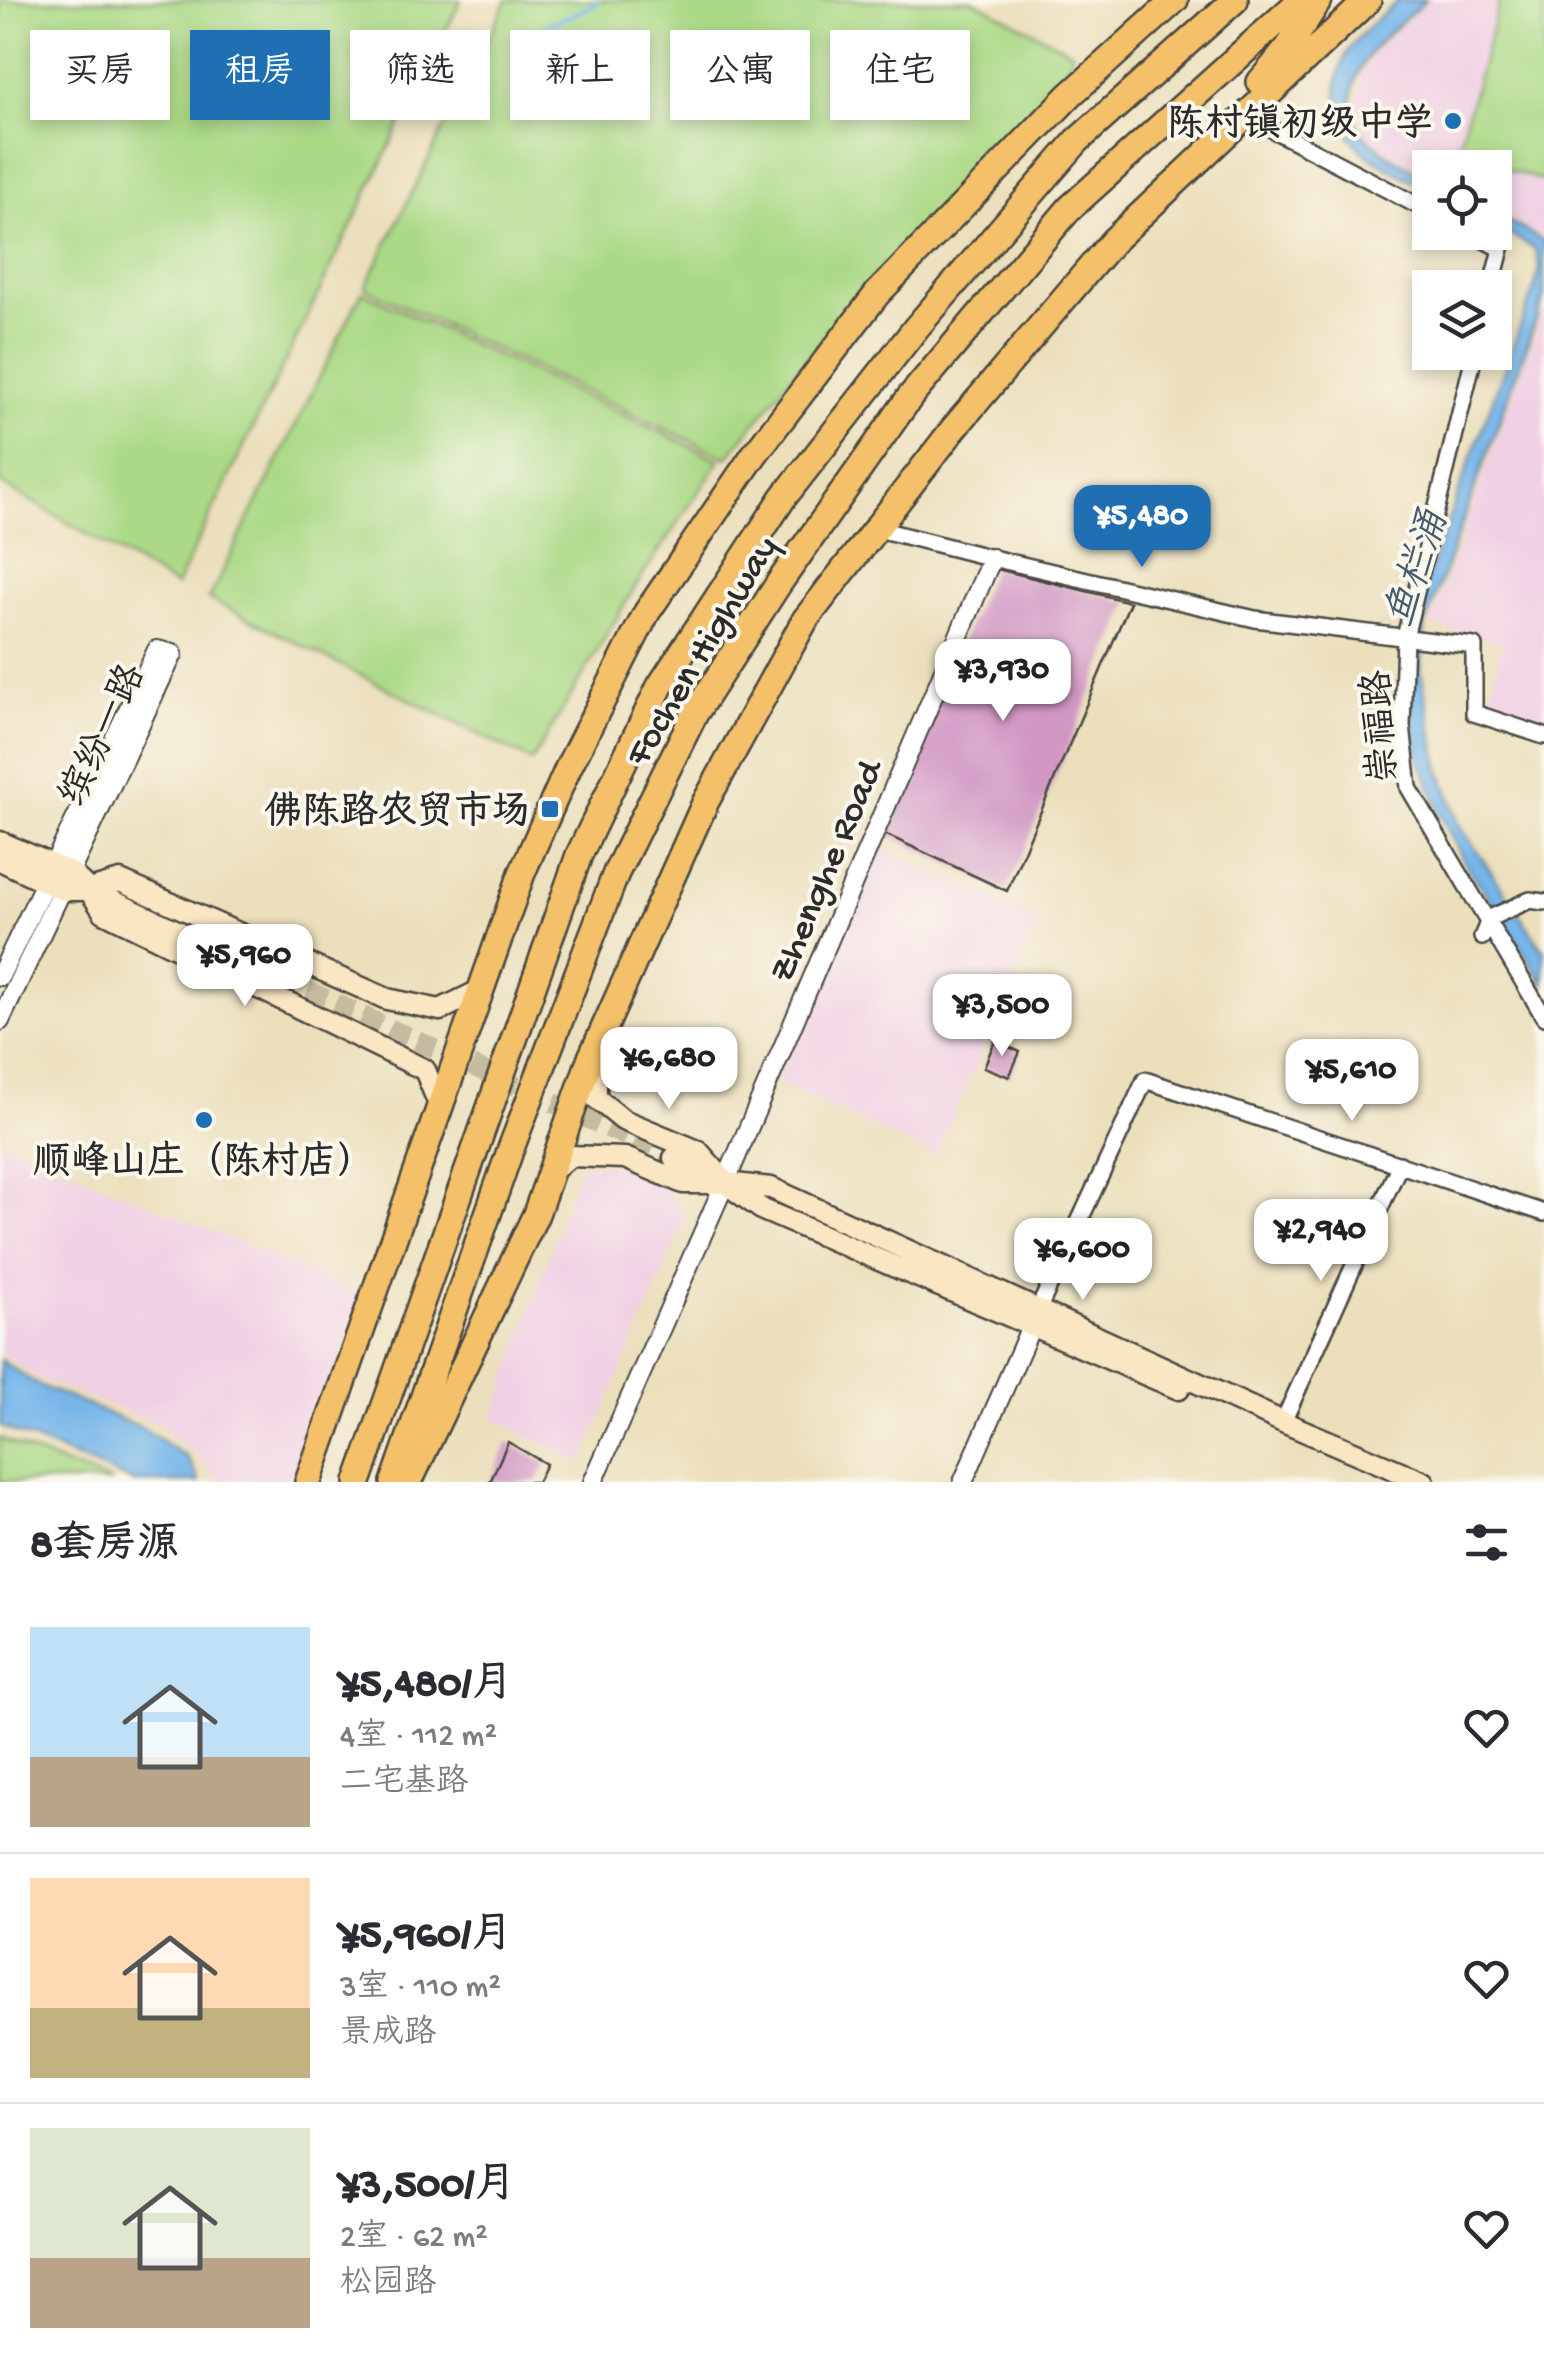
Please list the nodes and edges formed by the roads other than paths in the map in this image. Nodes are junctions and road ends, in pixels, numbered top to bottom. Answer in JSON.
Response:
{"nodes":[{"id":1,"x":1175,"y":0,"type":"edge"},
{"id":2,"x":1197,"y":0,"type":"edge"},
{"id":3,"x":1235,"y":0,"type":"edge"},
{"id":4,"x":1301,"y":0,"type":"edge"},
{"id":5,"x":1319,"y":0,"type":"edge"},
{"id":6,"x":1368,"y":0,"type":"edge"},
{"id":7,"x":1070,"y":95,"type":"junction"},
{"id":8,"x":1245,"y":115,"type":"junction"},
{"id":9,"x":1183,"y":174,"type":"junction"},
{"id":10,"x":1412,"y":203,"type":"edge"},
{"id":11,"x":1471,"y":370,"type":"edge"},
{"id":12,"x":874,"y":528,"type":"junction"},
{"id":13,"x":992,"y":558,"type":"junction"},
{"id":14,"x":1404,"y":638,"type":"junction"},
{"id":15,"x":1544,"y":736,"type":"edge"},
{"id":16,"x":0,"y":842,"type":"edge"},
{"id":17,"x":0,"y":860,"type":"edge"},
{"id":18,"x":59,"y":877,"type":"junction"},
{"id":19,"x":89,"y":890,"type":"junction"},
{"id":20,"x":1544,"y":902,"type":"edge"},
{"id":21,"x":1490,"y":918,"type":"junction"},
{"id":22,"x":1482,"y":937,"type":"dead end"},
{"id":23,"x":253,"y":966,"type":"tunnel mouth"},
{"id":24,"x":0,"y":976,"type":"edge"},
{"id":25,"x":480,"y":990,"type":"junction"},
{"id":26,"x":1544,"y":1017,"type":"edge"},
{"id":27,"x":0,"y":1021,"type":"edge"},
{"id":28,"x":598,"y":1042,"type":"junction"},
{"id":29,"x":440,"y":1107,"type":"junction"},
{"id":30,"x":674,"y":1158,"type":"tunnel mouth"},
{"id":31,"x":1400,"y":1164,"type":"junction"},
{"id":32,"x":551,"y":1172,"type":"junction"},
{"id":33,"x":726,"y":1183,"type":"junction"},
{"id":34,"x":1544,"y":1213,"type":"edge"},
{"id":35,"x":1035,"y":1317,"type":"junction"},
{"id":36,"x":1283,"y":1422,"type":"junction"},
{"id":37,"x":308,"y":1482,"type":"edge"},
{"id":38,"x":358,"y":1482,"type":"edge"},
{"id":39,"x":394,"y":1482,"type":"edge"},
{"id":40,"x":409,"y":1482,"type":"edge"},
{"id":41,"x":593,"y":1482,"type":"edge"},
{"id":42,"x":963,"y":1482,"type":"edge"},
{"id":43,"x":1392,"y":1482,"type":"edge"},
{"id":44,"x":1424,"y":1482,"type":"edge"}],
"edges":[{"from":1,"to":7,"type":"highway"},
{"from":2,"to":7,"type":"highway"},
{"from":3,"to":38,"type":"highway","name":"Fochen Highway"},
{"from":4,"to":39,"type":"highway","name":"Fochen Highway"},
{"from":5,"to":9,"type":"highway"},
{"from":6,"to":8,"type":"highway"},
{"from":7,"to":25,"type":"highway"},
{"from":8,"to":9,"type":"highway"},
{"from":8,"to":10,"type":"street"},
{"from":9,"to":12,"type":"highway"},
{"from":11,"to":14,"type":"street","name":"崇福路"},
{"from":12,"to":13,"type":"street"},
{"from":12,"to":28,"type":"highway"},
{"from":13,"to":14,"type":"street"},
{"from":13,"to":33,"type":"street","name":"Zhenghe Road"},
{"from":14,"to":15,"type":"street"},
{"from":14,"to":21,"type":"street","name":"崇福路"},
{"from":16,"to":18,"type":"main road"},
{"from":17,"to":18,"type":"main road"},
{"from":18,"to":18,"type":"street","name":"缤纷一路"},
{"from":18,"to":19,"type":"main road"},
{"from":18,"to":24,"type":"street","name":"缤纷一路"},
{"from":18,"to":27,"type":"street","name":"缤纷一路"},
{"from":19,"to":23,"type":"main road"},
{"from":19,"to":25,"type":"main road"},
{"from":19,"to":29,"type":"main road"},
{"from":20,"to":21,"type":"street"},
{"from":21,"to":22,"type":"street"},
{"from":21,"to":26,"type":"street","name":"崇福路"},
{"from":25,"to":29,"type":"highway"},
{"from":28,"to":32,"type":"highway"},
{"from":28,"to":33,"type":"main road"},
{"from":29,"to":37,"type":"highway"},
{"from":30,"to":33,"type":"main road"},
{"from":31,"to":34,"type":"street"},
{"from":31,"to":35,"type":"street"},
{"from":31,"to":36,"type":"street"},
{"from":32,"to":33,"type":"main road"},
{"from":32,"to":40,"type":"highway"},
{"from":33,"to":35,"type":"main road"},
{"from":33,"to":41,"type":"street","name":"Zhenghe Road"},
{"from":35,"to":36,"type":"main road"},
{"from":35,"to":42,"type":"street"},
{"from":35,"to":43,"type":"main road"},
{"from":36,"to":44,"type":"main road"}]}
